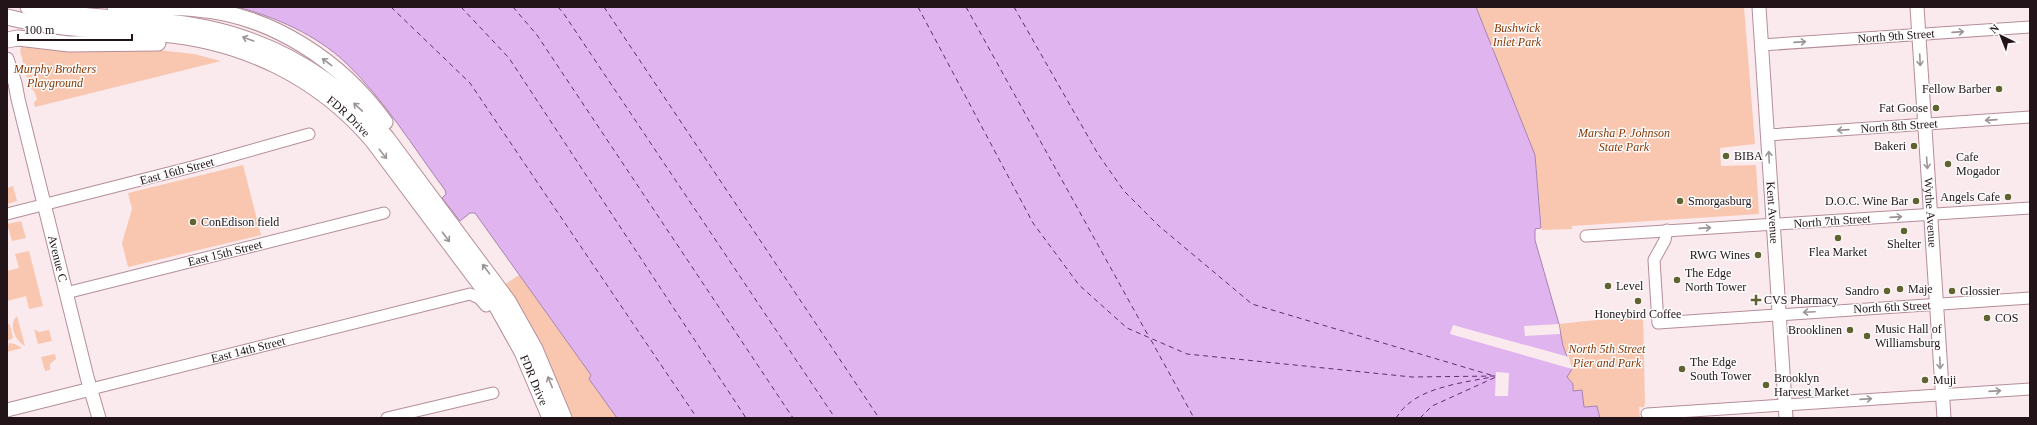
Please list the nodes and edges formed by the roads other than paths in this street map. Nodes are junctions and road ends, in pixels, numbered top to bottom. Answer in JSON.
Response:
{"nodes":[{"id":1,"x":28,"y":7,"type":"edge"},
{"id":2,"x":115,"y":7,"type":"edge"},
{"id":3,"x":1759,"y":7,"type":"edge"},
{"id":4,"x":1917,"y":7,"type":"edge"},
{"id":5,"x":7,"y":16,"type":"edge"},
{"id":6,"x":96,"y":23,"type":"junction"},
{"id":7,"x":2030,"y":27,"type":"edge"},
{"id":8,"x":1919,"y":34,"type":"junction"},
{"id":9,"x":201,"y":39,"type":"junction"},
{"id":10,"x":7,"y":40,"type":"edge"},
{"id":11,"x":1761,"y":45,"type":"junction"},
{"id":12,"x":7,"y":59,"type":"edge"},
{"id":13,"x":7,"y":77,"type":"edge"},
{"id":14,"x":18,"y":99,"type":"junction"},
{"id":15,"x":2030,"y":118,"type":"edge"},
{"id":16,"x":1924,"y":124,"type":"junction"},
{"id":17,"x":309,"y":134,"type":"dead end"},
{"id":18,"x":1768,"y":135,"type":"junction"},
{"id":19,"x":410,"y":168,"type":"junction"},
{"id":20,"x":44,"y":204,"type":"junction"},
{"id":21,"x":2030,"y":208,"type":"edge"},
{"id":22,"x":384,"y":213,"type":"dead end"},
{"id":23,"x":7,"y":214,"type":"edge"},
{"id":24,"x":1930,"y":214,"type":"junction"},
{"id":25,"x":1773,"y":224,"type":"junction"},
{"id":26,"x":1666,"y":230,"type":"junction"},
{"id":27,"x":1586,"y":236,"type":"dead end"},
{"id":28,"x":66,"y":293,"type":"junction"},
{"id":29,"x":2030,"y":298,"type":"edge"},
{"id":30,"x":1936,"y":304,"type":"junction"},
{"id":31,"x":486,"y":306,"type":"dead end"},
{"id":32,"x":1779,"y":314,"type":"junction"},
{"id":33,"x":2030,"y":388,"type":"edge"},
{"id":34,"x":91,"y":390,"type":"junction"},
{"id":35,"x":493,"y":393,"type":"dead end"},
{"id":36,"x":1942,"y":394,"type":"junction"},
{"id":37,"x":7,"y":410,"type":"edge"},
{"id":38,"x":1785,"y":412,"type":"edge"},
{"id":39,"x":1647,"y":414,"type":"dead end"},
{"id":40,"x":1687,"y":415,"type":"edge"},
{"id":41,"x":99,"y":418,"type":"edge"},
{"id":42,"x":387,"y":418,"type":"edge"},
{"id":43,"x":550,"y":418,"type":"edge"},
{"id":44,"x":564,"y":418,"type":"edge"},
{"id":45,"x":1944,"y":418,"type":"edge"}],
"edges":[{"from":1,"to":6,"type":"highway","name":"FDR Drive"},
{"from":19,"to":2,"type":"highway","one_way":true},
{"from":3,"to":11,"type":"main road","name":"Kent Avenue"},
{"from":4,"to":8,"type":"main road","name":"Wythe Avenue"},
{"from":5,"to":6,"type":"highway","name":"FDR Drive"},
{"from":6,"to":9,"type":"highway","name":"FDR Drive"},
{"from":19,"to":6,"type":"highway","name":"FDR Drive","one_way":true},
{"from":8,"to":7,"type":"street","name":"North 9th Street","one_way":true},
{"from":11,"to":8,"type":"street","name":"North 9th Street","one_way":true},
{"from":8,"to":16,"type":"main road","name":"Wythe Avenue","one_way":true},
{"from":9,"to":10,"type":"highway"},
{"from":9,"to":43,"type":"highway","name":"FDR Drive","one_way":true},
{"from":11,"to":18,"type":"main road","name":"Kent Avenue"},
{"from":12,"to":14,"type":"main road","name":"Avenue C"},
{"from":13,"to":14,"type":"main road","name":"Avenue C"},
{"from":14,"to":20,"type":"main road","name":"Avenue C"},
{"from":15,"to":16,"type":"street","name":"North 8th Street","one_way":true},
{"from":16,"to":18,"type":"street","name":"North 8th Street","one_way":true},
{"from":16,"to":24,"type":"main road","name":"Wythe Avenue","one_way":true},
{"from":17,"to":20,"type":"street","name":"East 16th Street"},
{"from":25,"to":18,"type":"main road","name":"Kent Avenue","one_way":true},
{"from":44,"to":19,"type":"highway","name":"FDR Drive","one_way":true},
{"from":20,"to":23,"type":"street","name":"East 16th Street"},
{"from":20,"to":28,"type":"main road","name":"Avenue C"},
{"from":21,"to":24,"type":"street","name":"North 7th Street"},
{"from":22,"to":28,"type":"street","name":"East 15th Street"},
{"from":25,"to":24,"type":"street","name":"North 7th Street","one_way":true},
{"from":24,"to":30,"type":"main road","name":"Wythe Avenue"},
{"from":26,"to":25,"type":"street","name":"North 7th Street","one_way":true},
{"from":25,"to":32,"type":"main road","name":"Kent Avenue"},
{"from":26,"to":27,"type":"street","name":"North 7th Street"},
{"from":26,"to":32,"type":"street","name":"North 6th Street"},
{"from":28,"to":34,"type":"main road","name":"Avenue C"},
{"from":29,"to":30,"type":"street","name":"North 6th Street"},
{"from":30,"to":32,"type":"street","name":"North 6th Street","one_way":true},
{"from":30,"to":36,"type":"main road","name":"Wythe Avenue","one_way":true},
{"from":31,"to":34,"type":"street","name":"East 14th Street"},
{"from":32,"to":38,"type":"main road","name":"Kent Avenue"},
{"from":36,"to":33,"type":"street","one_way":true},
{"from":34,"to":37,"type":"main road","name":"East 14th Street"},
{"from":34,"to":41,"type":"main road","name":"Avenue C"},
{"from":35,"to":42,"type":"street"},
{"from":38,"to":36,"type":"street","one_way":true},
{"from":36,"to":45,"type":"main road","name":"Wythe Avenue"},
{"from":38,"to":40,"type":"street"},
{"from":39,"to":40,"type":"street"}]}
